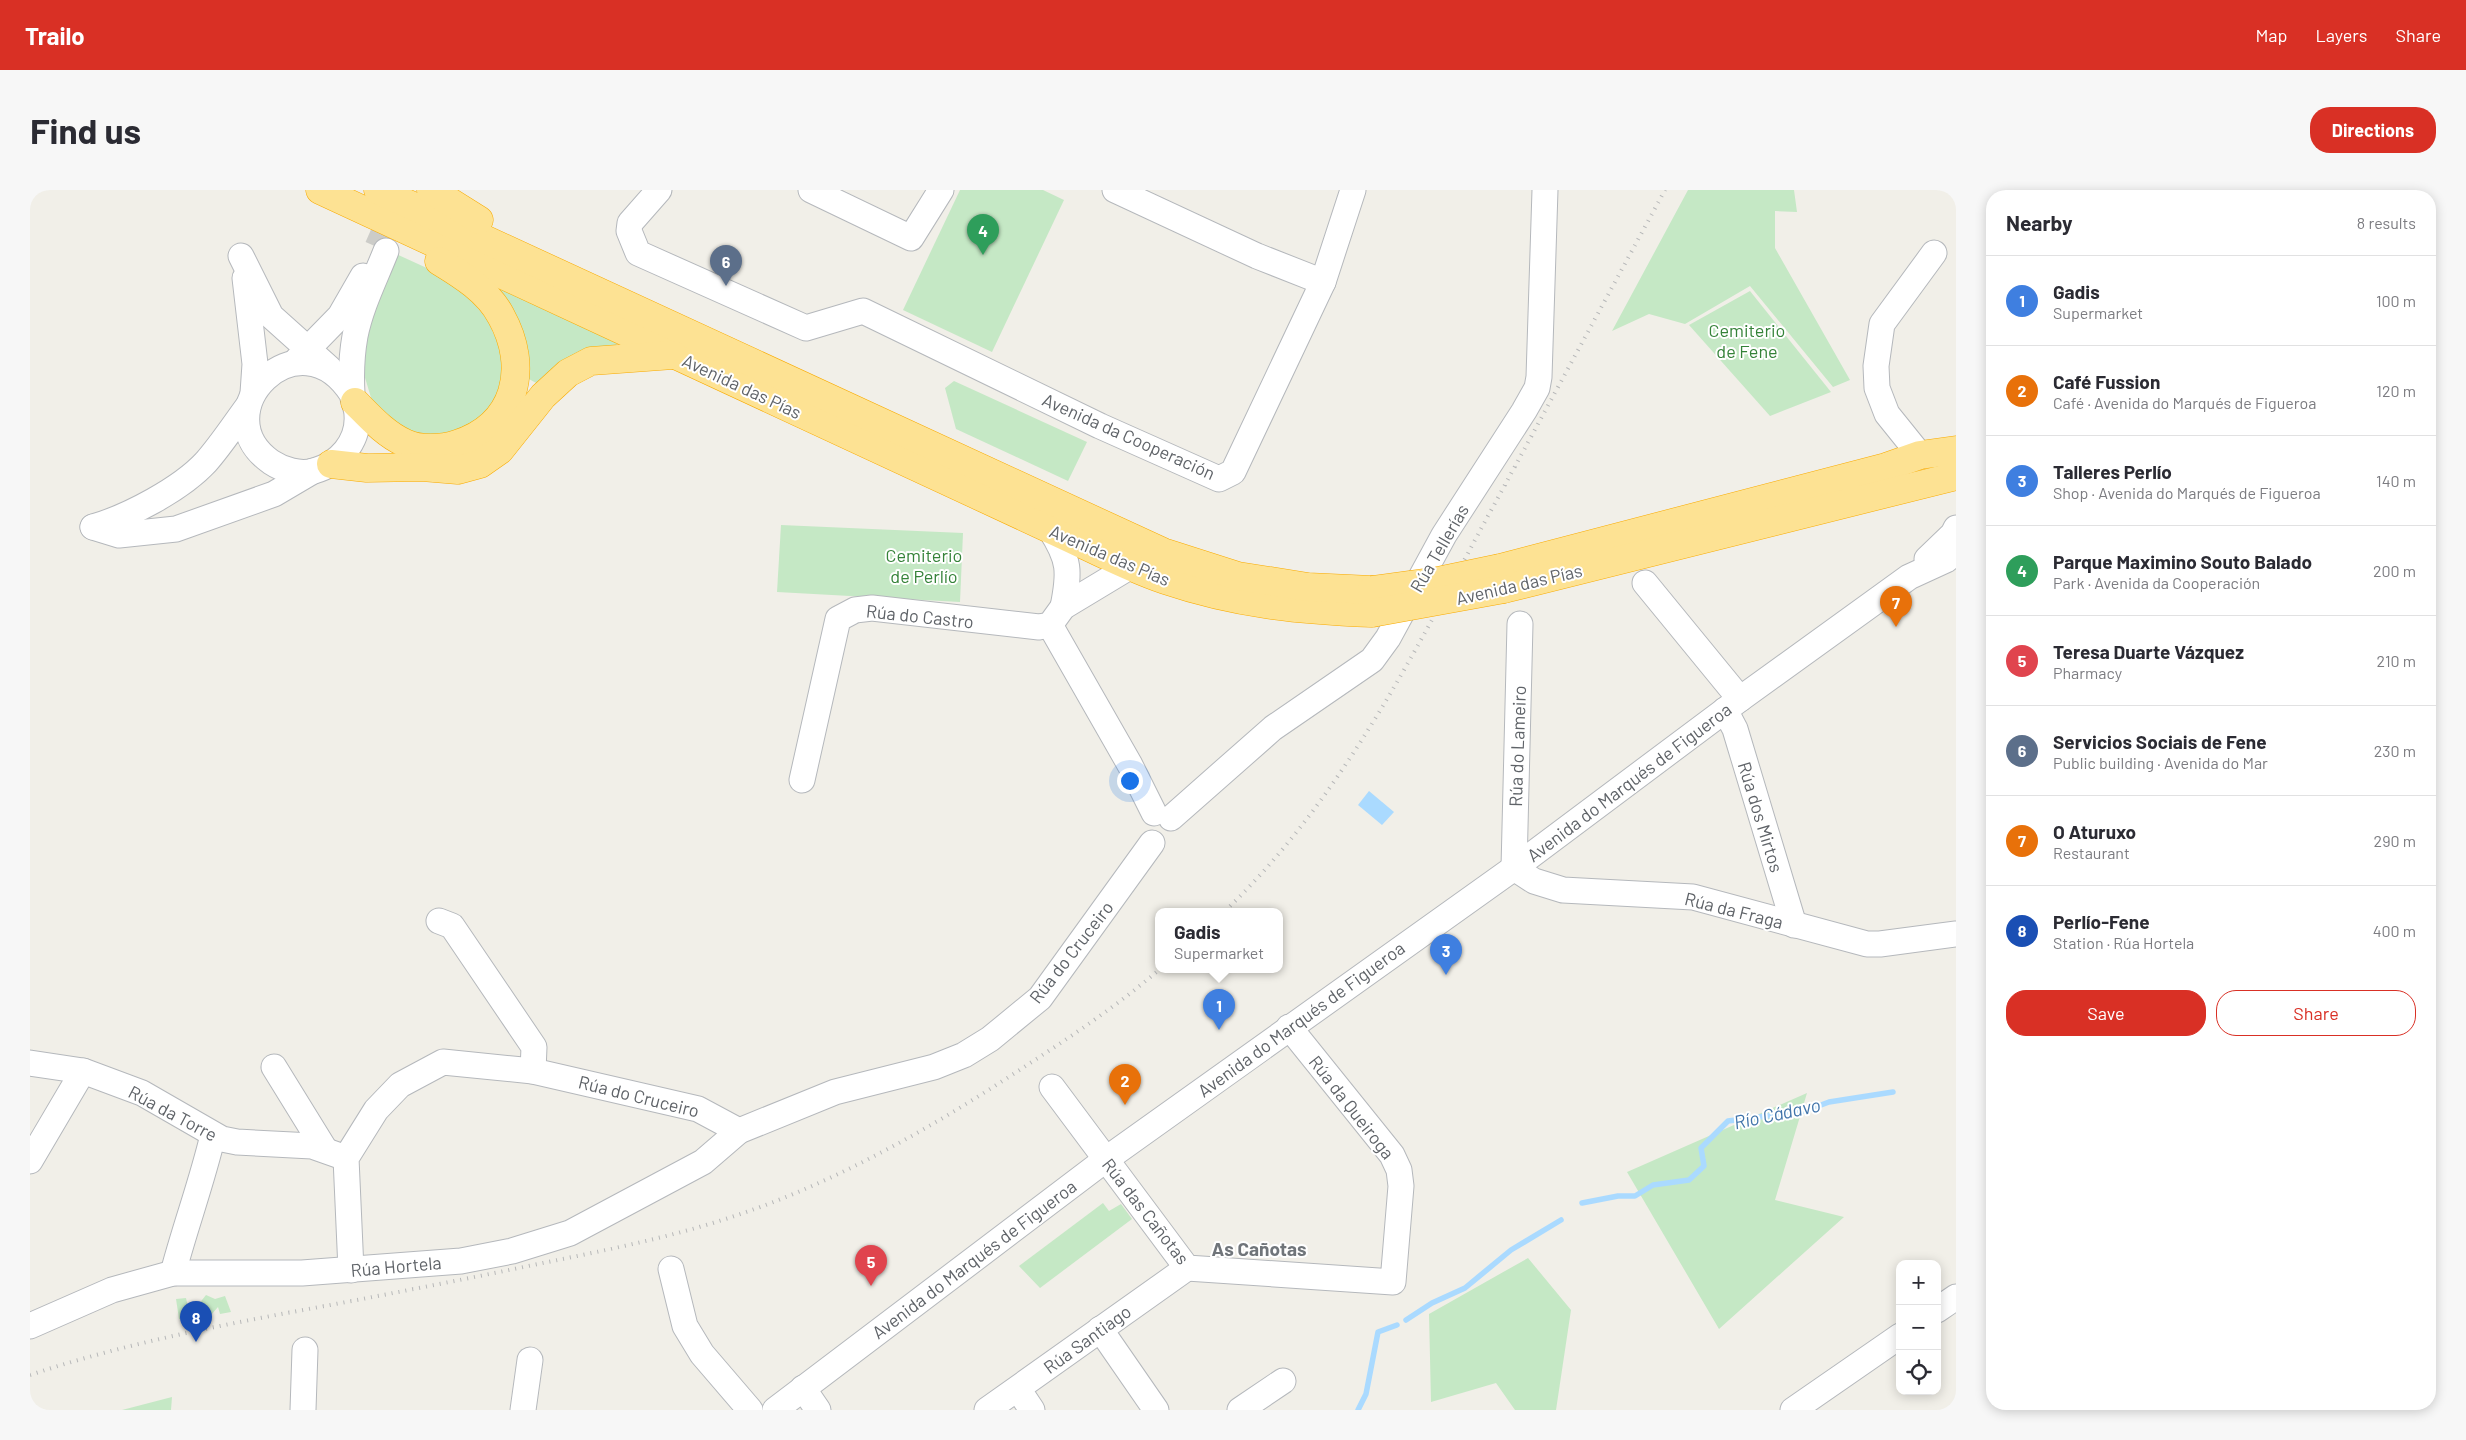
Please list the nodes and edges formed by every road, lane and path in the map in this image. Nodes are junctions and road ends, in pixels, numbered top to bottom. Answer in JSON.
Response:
{"nodes":[{"id":1,"x":320,"y":190,"type":"edge"},
{"id":2,"x":378,"y":190,"type":"edge"},
{"id":3,"x":431,"y":190,"type":"edge"},
{"id":4,"x":659,"y":190,"type":"edge"},
{"id":5,"x":810,"y":190,"type":"edge"},
{"id":6,"x":941,"y":190,"type":"edge"},
{"id":7,"x":1115,"y":190,"type":"edge"},
{"id":8,"x":1352,"y":190,"type":"edge"},
{"id":9,"x":1545,"y":190,"type":"edge"},
{"id":10,"x":377,"y":217,"type":"junction"},
{"id":11,"x":1934,"y":253,"type":"dead end"},
{"id":12,"x":572,"y":279,"type":"junction"},
{"id":13,"x":1324,"y":282,"type":"junction"},
{"id":14,"x":675,"y":355,"type":"junction"},
{"id":15,"x":301,"y":356,"type":"junction"},
{"id":16,"x":354,"y":398,"type":"junction"},
{"id":17,"x":250,"y":400,"type":"junction"},
{"id":18,"x":1956,"y":450,"type":"edge"},
{"id":19,"x":1920,"y":455,"type":"junction"},
{"id":20,"x":1886,"y":467,"type":"junction"},
{"id":21,"x":322,"y":468,"type":"junction"},
{"id":22,"x":1956,"y":468,"type":"edge"},
{"id":23,"x":1956,"y":476,"type":"edge"},
{"id":24,"x":1956,"y":528,"type":"edge"},
{"id":25,"x":1050,"y":529,"type":"junction"},
{"id":26,"x":1956,"y":552,"type":"edge"},
{"id":27,"x":1131,"y":566,"type":"junction"},
{"id":28,"x":1909,"y":577,"type":"junction"},
{"id":29,"x":1502,"y":579,"type":"junction"},
{"id":30,"x":1645,"y":583,"type":"dead end"},
{"id":31,"x":1372,"y":601,"type":"junction"},
{"id":32,"x":1056,"y":616,"type":"junction"},
{"id":33,"x":1520,"y":624,"type":"dead end"},
{"id":34,"x":1733,"y":704,"type":"junction"},
{"id":35,"x":802,"y":780,"type":"dead end"},
{"id":36,"x":1162,"y":815,"type":"junction"},
{"id":37,"x":1514,"y":868,"type":"junction"},
{"id":38,"x":439,"y":921,"type":"dead end"},
{"id":39,"x":1794,"y":925,"type":"junction"},
{"id":40,"x":1956,"y":934,"type":"edge"},
{"id":41,"x":1289,"y":1027,"type":"junction"},
{"id":42,"x":30,"y":1063,"type":"edge"},
{"id":43,"x":274,"y":1067,"type":"dead end"},
{"id":44,"x":83,"y":1071,"type":"junction"},
{"id":45,"x":533,"y":1071,"type":"junction"},
{"id":46,"x":1052,"y":1087,"type":"dead end"},
{"id":47,"x":739,"y":1131,"type":"junction"},
{"id":48,"x":212,"y":1135,"type":"junction"},
{"id":49,"x":324,"y":1148,"type":"junction"},
{"id":50,"x":346,"y":1158,"type":"junction"},
{"id":51,"x":1105,"y":1160,"type":"junction"},
{"id":52,"x":30,"y":1161,"type":"edge"},
{"id":53,"x":1187,"y":1268,"type":"junction"},
{"id":54,"x":671,"y":1269,"type":"dead end"},
{"id":55,"x":351,"y":1270,"type":"junction"},
{"id":56,"x":173,"y":1273,"type":"junction"},
{"id":57,"x":1393,"y":1282,"type":"joint"},
{"id":58,"x":1956,"y":1296,"type":"edge"},
{"id":59,"x":1941,"y":1307,"type":"edge"},
{"id":60,"x":30,"y":1326,"type":"edge"},
{"id":61,"x":1100,"y":1329,"type":"junction"},
{"id":62,"x":1896,"y":1339,"type":"edge"},
{"id":63,"x":305,"y":1350,"type":"dead end"},
{"id":64,"x":530,"y":1360,"type":"dead end"},
{"id":65,"x":1283,"y":1381,"type":"dead end"},
{"id":66,"x":803,"y":1388,"type":"junction"},
{"id":67,"x":1018,"y":1389,"type":"junction"},
{"id":68,"x":303,"y":1410,"type":"edge"},
{"id":69,"x":523,"y":1410,"type":"edge"},
{"id":70,"x":750,"y":1410,"type":"edge"},
{"id":71,"x":775,"y":1410,"type":"edge"},
{"id":72,"x":818,"y":1410,"type":"edge"},
{"id":73,"x":987,"y":1410,"type":"edge"},
{"id":74,"x":1032,"y":1410,"type":"edge"},
{"id":75,"x":1156,"y":1410,"type":"edge"},
{"id":76,"x":1240,"y":1410,"type":"edge"},
{"id":77,"x":1793,"y":1410,"type":"edge"}],
"edges":[{"from":1,"to":10,"type":"highway","name":"Avenida das Pías"},
{"from":2,"to":12,"type":"highway","name":"Avenida das Pías"},
{"from":3,"to":12,"type":"highway"},
{"from":4,"to":13,"type":"street","name":"Avenida da Cooperación"},
{"from":5,"to":6,"type":"street"},
{"from":7,"to":13,"type":"street"},
{"from":8,"to":13,"type":"street","name":"Avenida da Cooperación"},
{"from":9,"to":36,"type":"street","name":"Rúa Tellerías"},
{"from":10,"to":14,"type":"highway","name":"Avenida das Pías"},
{"from":10,"to":16,"type":"highway"},
{"from":11,"to":19,"type":"street"},
{"from":12,"to":31,"type":"highway","name":"Avenida das Pías"},
{"from":14,"to":21,"type":"highway"},
{"from":14,"to":25,"type":"highway","name":"Avenida das Pías"},
{"from":15,"to":16,"type":"street"},
{"from":15,"to":16,"type":"street"},
{"from":15,"to":17,"type":"street"},
{"from":15,"to":17,"type":"street"},
{"from":16,"to":21,"type":"street"},
{"from":17,"to":21,"type":"street"},
{"from":17,"to":21,"type":"street"},
{"from":18,"to":19,"type":"highway","name":"Avenida das Pías"},
{"from":19,"to":20,"type":"highway","name":"Avenida das Pías"},
{"from":20,"to":22,"type":"street"},
{"from":20,"to":29,"type":"highway","name":"Avenida das Pías"},
{"from":23,"to":29,"type":"highway","name":"Avenida das Pías"},
{"from":24,"to":28,"type":"street"},
{"from":25,"to":27,"type":"highway","name":"Avenida das Pías"},
{"from":25,"to":32,"type":"street"},
{"from":26,"to":28,"type":"street","name":"Avenida do Marqués de Figueroa"},
{"from":27,"to":31,"type":"highway","name":"Avenida das Pías"},
{"from":27,"to":32,"type":"street"},
{"from":28,"to":34,"type":"street","name":"Avenida do Marqués de Figueroa"},
{"from":29,"to":31,"type":"highway","name":"Avenida das Pías","bridge":true},
{"from":30,"to":34,"type":"street","name":"Rúa dos Mirtos"},
{"from":32,"to":35,"type":"street","name":"Rúa do Castro"},
{"from":32,"to":36,"type":"street"},
{"from":33,"to":37,"type":"street","name":"Rúa do Lameiro"},
{"from":34,"to":37,"type":"street","name":"Avenida do Marqués de Figueroa"},
{"from":34,"to":39,"type":"street","name":"Rúa dos Mirtos"},
{"from":36,"to":47,"type":"street","name":"Rúa do Cruceiro"},
{"from":37,"to":39,"type":"street","name":"Rúa da Fraga"},
{"from":37,"to":41,"type":"street","name":"Avenida do Marqués de Figueroa"},
{"from":38,"to":45,"type":"street"},
{"from":39,"to":40,"type":"street","name":"Rúa da Fraga"},
{"from":41,"to":51,"type":"street","name":"Avenida do Marqués de Figueroa"},
{"from":41,"to":57,"type":"street","name":"Rúa da Queiroga"},
{"from":42,"to":44,"type":"street","name":"Rúa da Torre"},
{"from":43,"to":49,"type":"street"},
{"from":44,"to":48,"type":"street","name":"Rúa da Torre"},
{"from":44,"to":52,"type":"street"},
{"from":45,"to":47,"type":"street","name":"Rúa do Cruceiro"},
{"from":45,"to":50,"type":"street","name":"Rúa do Cruceiro"},
{"from":46,"to":51,"type":"street","name":"Rúa das Cañotas"},
{"from":47,"to":55,"type":"street","name":"Rúa Hortela"},
{"from":48,"to":49,"type":"street","name":"Rúa da Torre"},
{"from":48,"to":56,"type":"street"},
{"from":49,"to":50,"type":"street","name":"Rúa da Torre"},
{"from":50,"to":55,"type":"street"},
{"from":51,"to":53,"type":"street","name":"Rúa das Cañotas"},
{"from":51,"to":66,"type":"street","name":"Avenida do Marqués de Figueroa"},
{"from":53,"to":57,"type":"street","name":"Rúa das Cañotas"},
{"from":53,"to":61,"type":"street","name":"Rúa Santiago"},
{"from":54,"to":70,"type":"street"},
{"from":55,"to":56,"type":"street","name":"Rúa Hortela"},
{"from":56,"to":60,"type":"street","name":"Rúa Hortela"},
{"from":58,"to":59,"type":"street"},
{"from":61,"to":67,"type":"street","name":"Rúa Santiago"},
{"from":61,"to":75,"type":"street"},
{"from":62,"to":77,"type":"street"},
{"from":63,"to":68,"type":"street"},
{"from":64,"to":69,"type":"street"},
{"from":65,"to":76,"type":"street"},
{"from":66,"to":71,"type":"street","name":"Avenida do Marqués de Figueroa"},
{"from":66,"to":72,"type":"street"},
{"from":67,"to":73,"type":"street","name":"Rúa Santiago"},
{"from":67,"to":74,"type":"street"}]}
